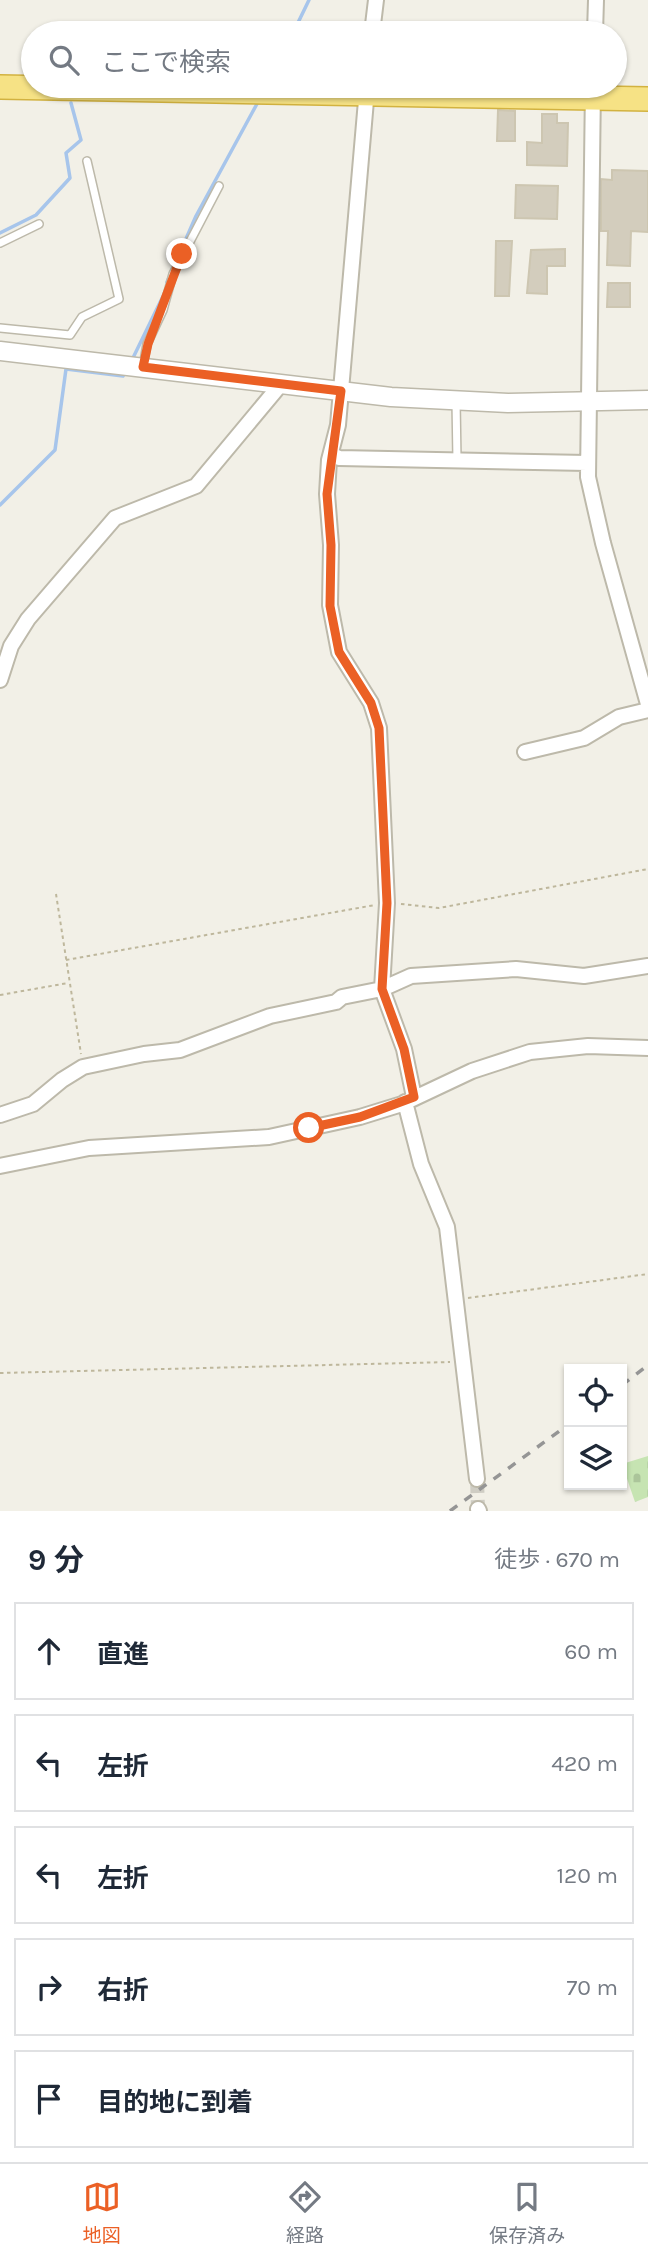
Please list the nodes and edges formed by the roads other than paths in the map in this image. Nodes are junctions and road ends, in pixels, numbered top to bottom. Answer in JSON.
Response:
{"nodes":[{"id":1,"x":376,"y":0,"type":"edge"},
{"id":2,"x":596,"y":0,"type":"edge"},
{"id":3,"x":373,"y":21,"type":"edge"},
{"id":4,"x":596,"y":21,"type":"edge"},
{"id":5,"x":0,"y":87,"type":"edge"},
{"id":6,"x":21,"y":87,"type":"edge"},
{"id":7,"x":627,"y":96,"type":"edge"},
{"id":8,"x":366,"y":98,"type":"edge"},
{"id":9,"x":592,"y":98,"type":"edge"},
{"id":10,"x":648,"y":99,"type":"edge"},
{"id":11,"x":87,"y":161,"type":"dead end"},
{"id":12,"x":219,"y":186,"type":"dead end"},
{"id":13,"x":39,"y":224,"type":"dead end"},
{"id":14,"x":0,"y":243,"type":"edge"},
{"id":15,"x":0,"y":328,"type":"edge"},
{"id":16,"x":0,"y":351,"type":"edge"},
{"id":17,"x":134,"y":366,"type":"junction"},
{"id":18,"x":281,"y":384,"type":"junction"},
{"id":19,"x":341,"y":391,"type":"junction"},
{"id":20,"x":648,"y":400,"type":"edge"},
{"id":21,"x":456,"y":401,"type":"junction"},
{"id":22,"x":588,"y":402,"type":"junction"},
{"id":23,"x":331,"y":454,"type":"junction"},
{"id":24,"x":457,"y":460,"type":"junction"},
{"id":25,"x":587,"y":463,"type":"junction"},
{"id":26,"x":0,"y":680,"type":"edge"},
{"id":27,"x":648,"y":704,"type":"edge"},
{"id":28,"x":648,"y":710,"type":"edge"},
{"id":29,"x":525,"y":752,"type":"dead end"},
{"id":30,"x":648,"y":966,"type":"edge"},
{"id":31,"x":382,"y":989,"type":"junction"},
{"id":32,"x":648,"y":1048,"type":"edge"},
{"id":33,"x":409,"y":1100,"type":"junction"},
{"id":34,"x":0,"y":1115,"type":"edge"},
{"id":35,"x":0,"y":1166,"type":"edge"},
{"id":36,"x":477,"y":1479,"type":"tunnel mouth"}],
"edges":[{"from":1,"to":3,"type":"street"},
{"from":2,"to":4,"type":"street"},
{"from":5,"to":6,"type":"highway"},
{"from":7,"to":10,"type":"highway"},
{"from":8,"to":19,"type":"street"},
{"from":9,"to":22,"type":"street"},
{"from":11,"to":15,"type":"lane"},
{"from":12,"to":17,"type":"lane"},
{"from":13,"to":14,"type":"lane"},
{"from":16,"to":17,"type":"street"},
{"from":17,"to":18,"type":"street"},
{"from":18,"to":19,"type":"street"},
{"from":18,"to":26,"type":"street"},
{"from":19,"to":21,"type":"street"},
{"from":19,"to":23,"type":"street"},
{"from":20,"to":22,"type":"street"},
{"from":21,"to":22,"type":"street"},
{"from":21,"to":24,"type":"lane"},
{"from":22,"to":25,"type":"street"},
{"from":23,"to":24,"type":"street"},
{"from":23,"to":31,"type":"street"},
{"from":24,"to":25,"type":"street"},
{"from":25,"to":27,"type":"street"},
{"from":28,"to":29,"type":"street"},
{"from":30,"to":31,"type":"street"},
{"from":31,"to":33,"type":"street"},
{"from":31,"to":34,"type":"street"},
{"from":32,"to":33,"type":"street"},
{"from":33,"to":35,"type":"street"},
{"from":33,"to":36,"type":"street"}]}
